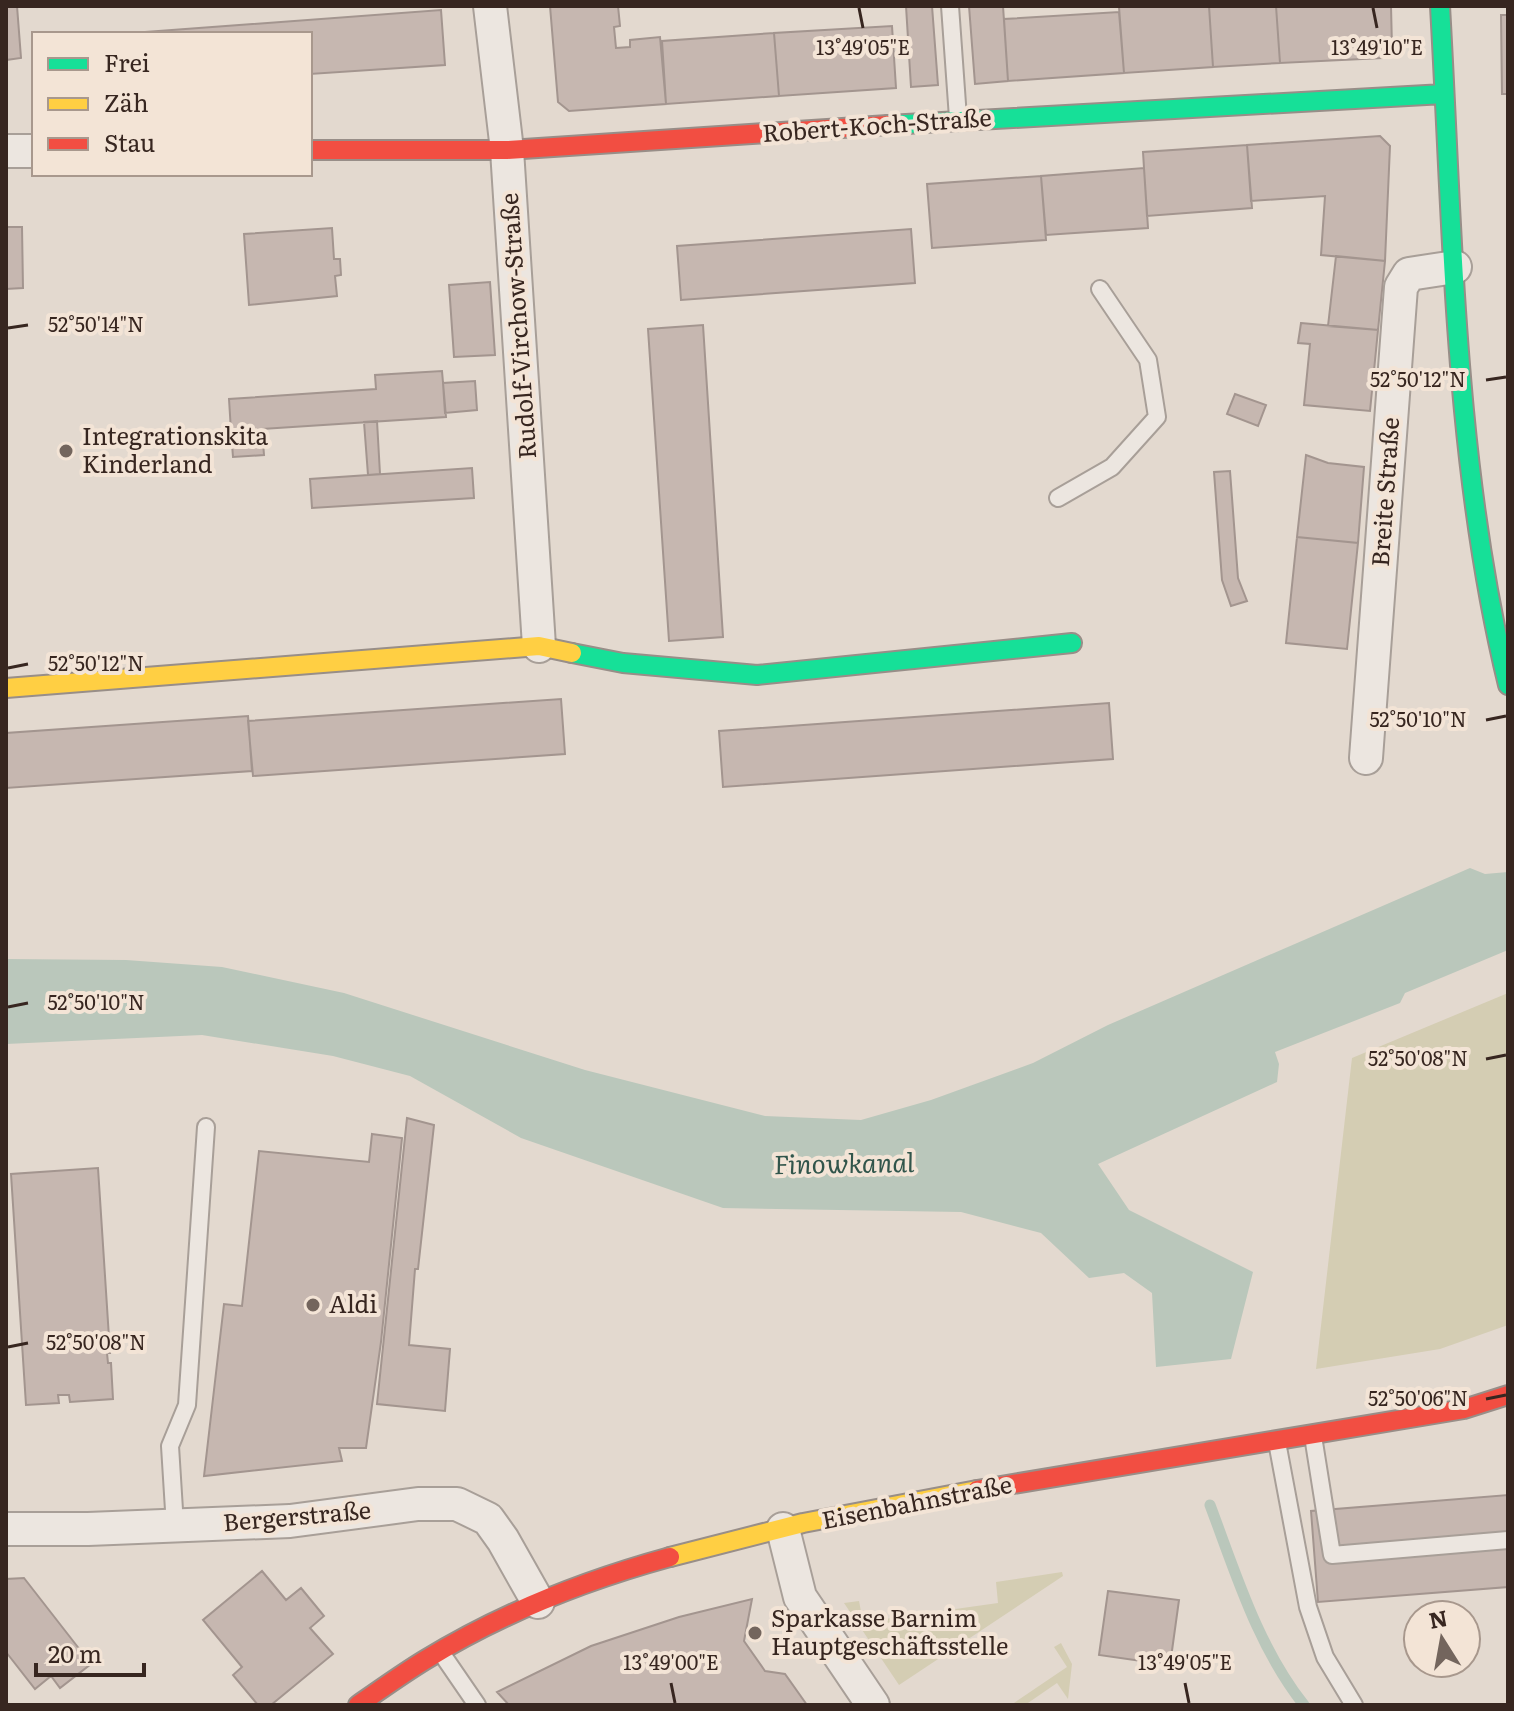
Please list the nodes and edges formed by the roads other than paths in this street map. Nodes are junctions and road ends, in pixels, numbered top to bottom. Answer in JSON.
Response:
{"nodes":[{"id":1,"x":490,"y":6,"type":"edge"},
{"id":2,"x":950,"y":6,"type":"edge"},
{"id":3,"x":1440,"y":6,"type":"edge"},
{"id":4,"x":1444,"y":94,"type":"junction"},
{"id":5,"x":958,"y":120,"type":"junction"},
{"id":6,"x":312,"y":150,"type":"edge"},
{"id":7,"x":507,"y":150,"type":"junction"},
{"id":8,"x":6,"y":151,"type":"edge"},
{"id":9,"x":32,"y":151,"type":"edge"},
{"id":10,"x":1455,"y":267,"type":"junction"},
{"id":11,"x":1100,"y":289,"type":"dead end"},
{"id":12,"x":1058,"y":498,"type":"dead end"},
{"id":13,"x":1072,"y":643,"type":"dead end"},
{"id":14,"x":539,"y":646,"type":"junction"},
{"id":15,"x":1508,"y":685,"type":"edge"},
{"id":16,"x":6,"y":688,"type":"edge"},
{"id":17,"x":1366,"y":758,"type":"dead end"},
{"id":18,"x":206,"y":1127,"type":"dead end"},
{"id":19,"x":1508,"y":1395,"type":"edge"},
{"id":20,"x":1313,"y":1434,"type":"junction"},
{"id":21,"x":1277,"y":1441,"type":"junction"},
{"id":22,"x":175,"y":1526,"type":"junction"},
{"id":23,"x":6,"y":1529,"type":"edge"},
{"id":24,"x":783,"y":1529,"type":"junction"},
{"id":25,"x":1508,"y":1540,"type":"edge"},
{"id":26,"x":538,"y":1602,"type":"junction"},
{"id":27,"x":441,"y":1652,"type":"junction"},
{"id":28,"x":358,"y":1705,"type":"edge"},
{"id":29,"x":477,"y":1705,"type":"edge"},
{"id":30,"x":873,"y":1705,"type":"edge"},
{"id":31,"x":1354,"y":1705,"type":"edge"}],
"edges":[{"from":1,"to":7,"type":"street","name":"Rudolf-Virchow-Straße"},
{"from":2,"to":5,"type":"lane"},
{"from":3,"to":4,"type":"street"},
{"from":4,"to":5,"type":"street","name":"Robert-Koch-Straße"},
{"from":4,"to":10,"type":"street"},
{"from":5,"to":7,"type":"street","name":"Robert-Koch-Straße"},
{"from":6,"to":7,"type":"street","name":"Robert-Koch-Straße"},
{"from":7,"to":14,"type":"street","name":"Rudolf-Virchow-Straße"},
{"from":8,"to":9,"type":"street"},
{"from":10,"to":15,"type":"street"},
{"from":10,"to":17,"type":"street","name":"Breite Straße"},
{"from":11,"to":12,"type":"lane"},
{"from":13,"to":14,"type":"street"},
{"from":14,"to":16,"type":"street"},
{"from":18,"to":22,"type":"lane"},
{"from":19,"to":20,"type":"street","name":"Eisenbahnstraße"},
{"from":20,"to":21,"type":"street","name":"Eisenbahnstraße"},
{"from":20,"to":25,"type":"lane"},
{"from":21,"to":24,"type":"street","name":"Eisenbahnstraße"},
{"from":21,"to":31,"type":"lane"},
{"from":22,"to":23,"type":"street","name":"Bergerstraße"},
{"from":22,"to":26,"type":"street","name":"Bergerstraße"},
{"from":24,"to":26,"type":"street","name":"Eisenbahnstraße"},
{"from":24,"to":30,"type":"street"},
{"from":26,"to":27,"type":"street","name":"Eisenbahnstraße"},
{"from":27,"to":28,"type":"street","name":"Eisenbahnstraße"},
{"from":27,"to":29,"type":"lane"}]}
